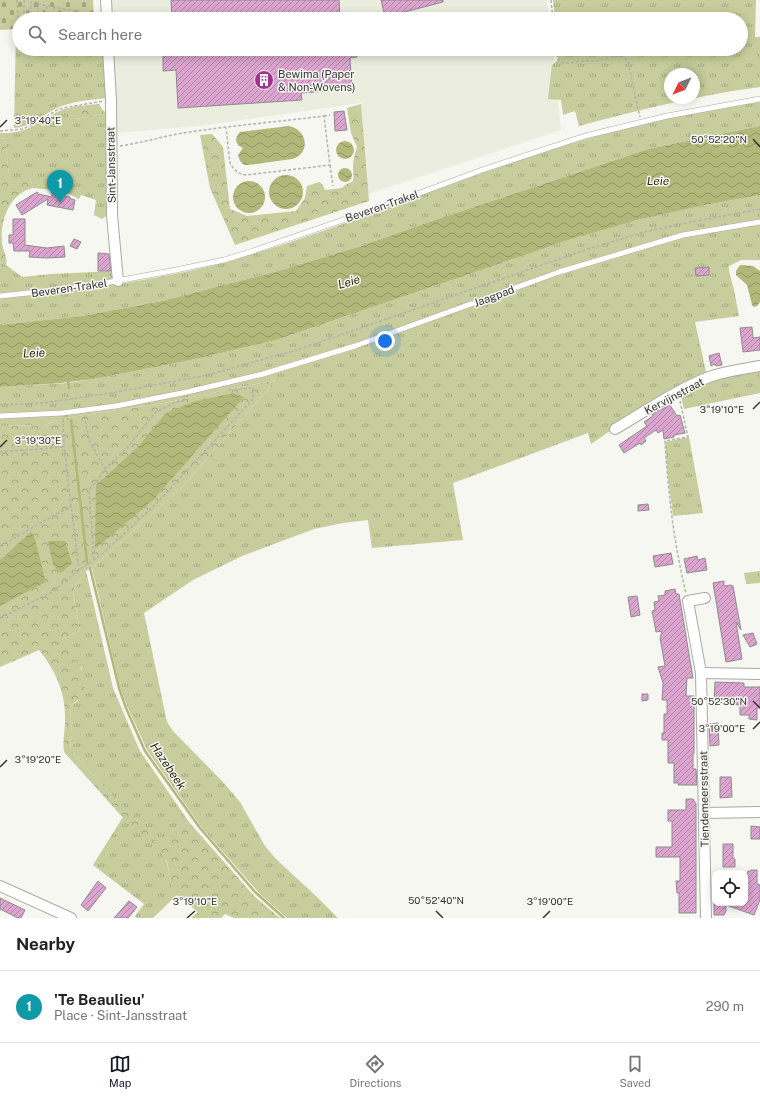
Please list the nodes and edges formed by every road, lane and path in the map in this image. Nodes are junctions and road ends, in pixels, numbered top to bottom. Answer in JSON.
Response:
{"nodes":[{"id":1,"x":18,"y":0,"type":"edge"},
{"id":2,"x":24,"y":0,"type":"edge"},
{"id":3,"x":31,"y":0,"type":"edge"},
{"id":4,"x":38,"y":0,"type":"edge"},
{"id":5,"x":106,"y":0,"type":"edge"},
{"id":6,"x":551,"y":0,"type":"edge"},
{"id":7,"x":38,"y":4,"type":"junction"},
{"id":8,"x":47,"y":6,"type":"junction"},
{"id":9,"x":54,"y":7,"type":"junction"},
{"id":10,"x":62,"y":8,"type":"junction"},
{"id":11,"x":18,"y":12,"type":"edge"},
{"id":12,"x":24,"y":12,"type":"edge"},
{"id":13,"x":30,"y":12,"type":"edge"},
{"id":14,"x":38,"y":12,"type":"edge"},
{"id":15,"x":46,"y":12,"type":"edge"},
{"id":16,"x":53,"y":12,"type":"edge"},
{"id":17,"x":61,"y":12,"type":"edge"},
{"id":18,"x":81,"y":12,"type":"edge"},
{"id":19,"x":107,"y":12,"type":"edge"},
{"id":20,"x":552,"y":12,"type":"edge"},
{"id":21,"x":108,"y":56,"type":"edge"},
{"id":22,"x":557,"y":56,"type":"edge"},
{"id":23,"x":617,"y":56,"type":"edge"},
{"id":24,"x":617,"y":56,"type":"edge"},
{"id":25,"x":760,"y":99,"type":"edge"},
{"id":26,"x":110,"y":100,"type":"junction"},
{"id":27,"x":330,"y":115,"type":"dead end"},
{"id":28,"x":324,"y":116,"type":"junction"},
{"id":29,"x":641,"y":122,"type":"junction"},
{"id":30,"x":226,"y":128,"type":"junction"},
{"id":31,"x":0,"y":131,"type":"edge"},
{"id":32,"x":111,"y":148,"type":"junction"},
{"id":33,"x":330,"y":164,"type":"junction"},
{"id":34,"x":333,"y":186,"type":"dead end"},
{"id":35,"x":760,"y":209,"type":"edge"},
{"id":36,"x":760,"y":222,"type":"edge"},
{"id":37,"x":118,"y":281,"type":"junction"},
{"id":38,"x":0,"y":296,"type":"edge"},
{"id":39,"x":760,"y":366,"type":"edge"},
{"id":40,"x":226,"y":390,"type":"dead end"},
{"id":41,"x":678,"y":392,"type":"junction"},
{"id":42,"x":190,"y":398,"type":"dead end"},
{"id":43,"x":0,"y":405,"type":"edge"},
{"id":44,"x":83,"y":410,"type":"junction"},
{"id":45,"x":62,"y":413,"type":"junction"},
{"id":46,"x":0,"y":416,"type":"edge"},
{"id":47,"x":615,"y":430,"type":"dead end"},
{"id":48,"x":64,"y":447,"type":"junction"},
{"id":49,"x":0,"y":452,"type":"edge"},
{"id":50,"x":104,"y":469,"type":"junction"},
{"id":51,"x":71,"y":506,"type":"junction"},
{"id":52,"x":0,"y":546,"type":"edge"},
{"id":53,"x":94,"y":559,"type":"junction"},
{"id":54,"x":79,"y":570,"type":"junction"},
{"id":55,"x":705,"y":598,"type":"dead end"},
{"id":56,"x":688,"y":601,"type":"junction"},
{"id":57,"x":0,"y":618,"type":"edge"},
{"id":58,"x":701,"y":673,"type":"junction"},
{"id":59,"x":760,"y":674,"type":"edge"},
{"id":60,"x":760,"y":812,"type":"edge"},
{"id":61,"x":704,"y":813,"type":"junction"},
{"id":62,"x":0,"y":886,"type":"edge"},
{"id":63,"x":72,"y":918,"type":"edge"},
{"id":64,"x":706,"y":918,"type":"edge"}],
"edges":[{"from":1,"to":11,"type":"path"},
{"from":2,"to":12,"type":"path"},
{"from":3,"to":13,"type":"path"},
{"from":4,"to":7,"type":"path"},
{"from":5,"to":19,"type":"street"},
{"from":6,"to":20,"type":"path"},
{"from":7,"to":8,"type":"path"},
{"from":7,"to":14,"type":"path"},
{"from":8,"to":9,"type":"path"},
{"from":8,"to":15,"type":"path"},
{"from":9,"to":10,"type":"path"},
{"from":9,"to":16,"type":"path"},
{"from":10,"to":17,"type":"path"},
{"from":10,"to":18,"type":"path"},
{"from":21,"to":26,"type":"street","name":"Sint-Jansstraat"},
{"from":22,"to":23,"type":"path"},
{"from":24,"to":29,"type":"path"},
{"from":25,"to":29,"type":"lane","name":"Beveren-Trakel"},
{"from":26,"to":31,"type":"path"},
{"from":26,"to":32,"type":"street","name":"Sint-Jansstraat"},
{"from":27,"to":28,"type":"path"},
{"from":28,"to":30,"type":"path"},
{"from":28,"to":33,"type":"path"},
{"from":29,"to":37,"type":"lane","name":"Beveren-Trakel"},
{"from":30,"to":32,"type":"path"},
{"from":30,"to":33,"type":"path"},
{"from":32,"to":37,"type":"street","name":"Sint-Jansstraat"},
{"from":33,"to":34,"type":"path"},
{"from":35,"to":43,"type":"path"},
{"from":36,"to":44,"type":"lane","name":"Jaagpad"},
{"from":37,"to":38,"type":"lane","name":"Beveren-Trakel"},
{"from":39,"to":41,"type":"street","name":"Kervijnstraat"},
{"from":40,"to":53,"type":"path"},
{"from":41,"to":47,"type":"street","name":"Kervijnstraat"},
{"from":41,"to":56,"type":"path"},
{"from":42,"to":50,"type":"path"},
{"from":44,"to":45,"type":"lane","name":"Jaagpad"},
{"from":44,"to":50,"type":"path"},
{"from":45,"to":46,"type":"lane","name":"Jaagpad"},
{"from":45,"to":48,"type":"path"},
{"from":48,"to":49,"type":"path"},
{"from":48,"to":51,"type":"path"},
{"from":50,"to":53,"type":"path"},
{"from":51,"to":52,"type":"path"},
{"from":51,"to":54,"type":"path"},
{"from":53,"to":54,"type":"path"},
{"from":54,"to":57,"type":"path"},
{"from":55,"to":56,"type":"street"},
{"from":56,"to":58,"type":"street","name":"Tiendemeersstraat"},
{"from":58,"to":59,"type":"street"},
{"from":58,"to":61,"type":"street","name":"Tiendemeersstraat"},
{"from":60,"to":61,"type":"street"},
{"from":61,"to":64,"type":"street","name":"Tiendemeersstraat"},
{"from":62,"to":63,"type":"street"}]}
